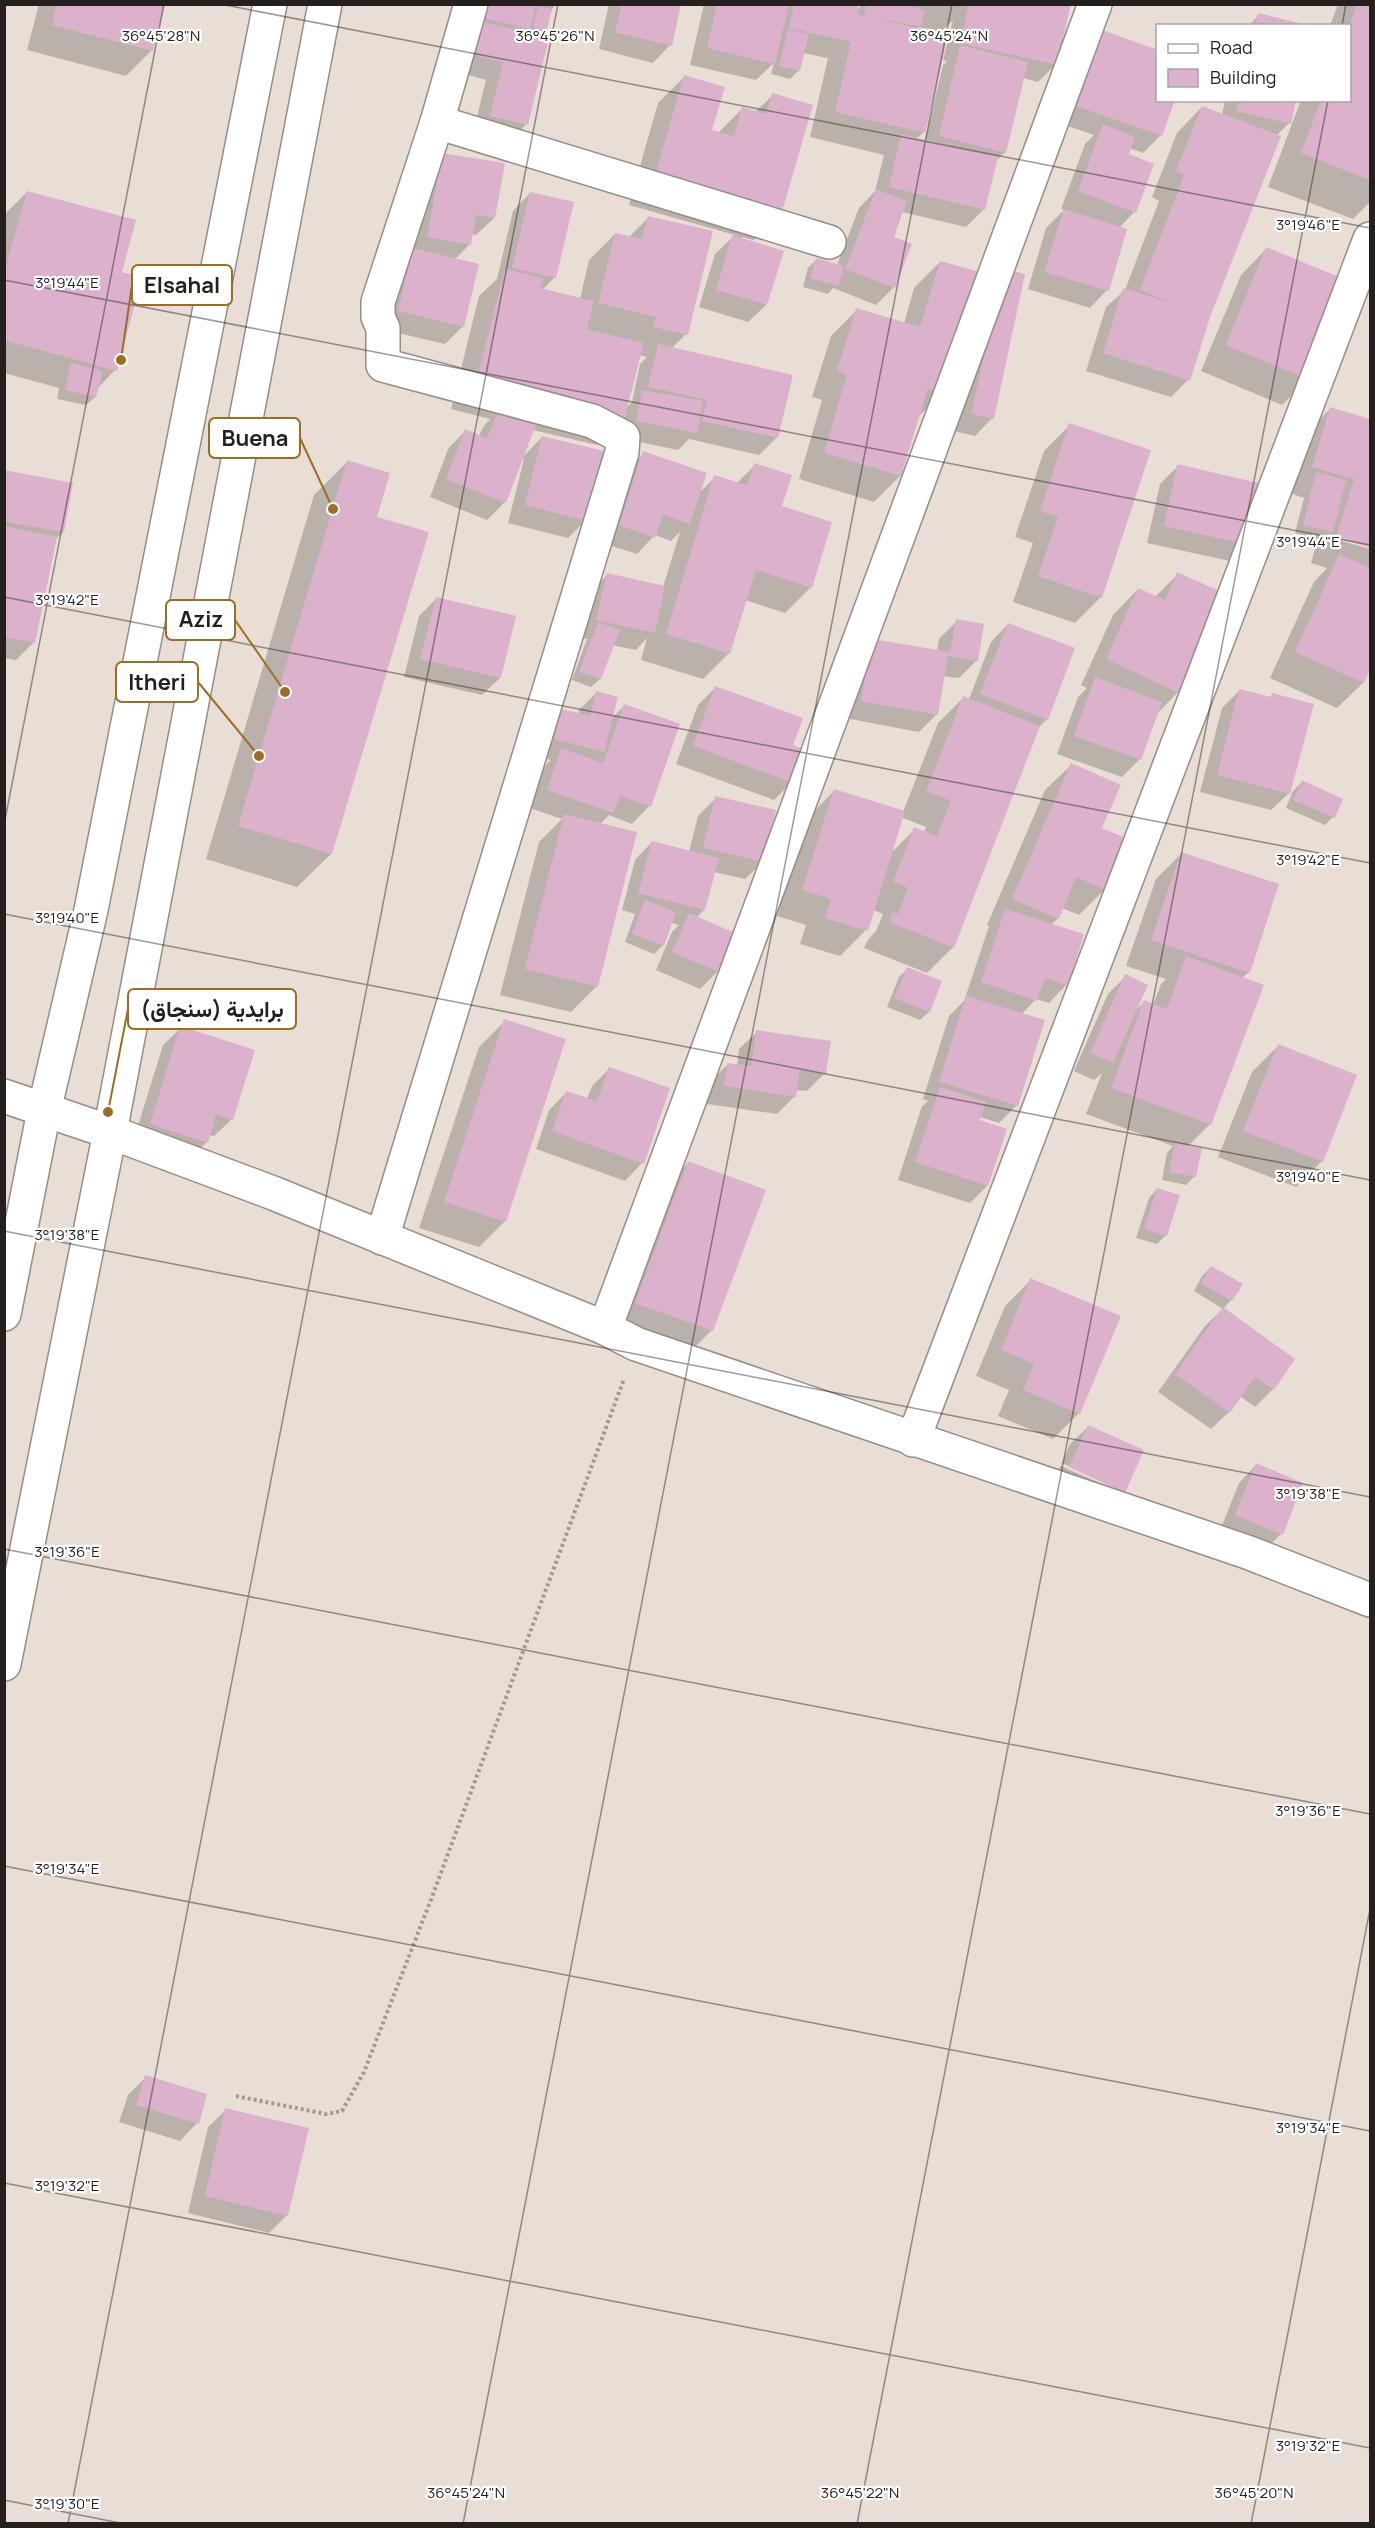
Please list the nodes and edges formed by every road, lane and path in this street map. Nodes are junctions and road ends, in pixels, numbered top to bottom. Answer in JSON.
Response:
{"nodes":[{"id":1,"x":270,"y":4,"type":"edge"},
{"id":2,"x":325,"y":4,"type":"edge"},
{"id":3,"x":471,"y":4,"type":"edge"},
{"id":4,"x":1095,"y":4,"type":"edge"},
{"id":5,"x":437,"y":122,"type":"junction"},
{"id":6,"x":1371,"y":238,"type":"edge"},
{"id":7,"x":829,"y":242,"type":"dead end"},
{"id":8,"x":4,"y":1096,"type":"edge"},
{"id":9,"x":44,"y":1111,"type":"junction"},
{"id":10,"x":110,"y":1132,"type":"junction"},
{"id":11,"x":382,"y":1238,"type":"junction"},
{"id":12,"x":4,"y":1314,"type":"edge"},
{"id":13,"x":605,"y":1328,"type":"junction"},
{"id":14,"x":636,"y":1344,"type":"junction"},
{"id":15,"x":913,"y":1440,"type":"junction"},
{"id":16,"x":1371,"y":1600,"type":"edge"},
{"id":17,"x":4,"y":1664,"type":"edge"},
{"id":18,"x":236,"y":2096,"type":"dead end"}],
"edges":[{"from":1,"to":9,"type":"main road"},
{"from":2,"to":10,"type":"main road"},
{"from":3,"to":5,"type":"main road"},
{"from":4,"to":13,"type":"main road"},
{"from":5,"to":7,"type":"main road"},
{"from":5,"to":11,"type":"main road"},
{"from":6,"to":15,"type":"main road"},
{"from":8,"to":9,"type":"main road"},
{"from":9,"to":10,"type":"main road"},
{"from":9,"to":12,"type":"main road"},
{"from":10,"to":11,"type":"main road"},
{"from":10,"to":17,"type":"main road"},
{"from":11,"to":13,"type":"main road"},
{"from":13,"to":14,"type":"main road"},
{"from":14,"to":15,"type":"main road"},
{"from":14,"to":18,"type":"path"},
{"from":15,"to":16,"type":"main road"}]}
